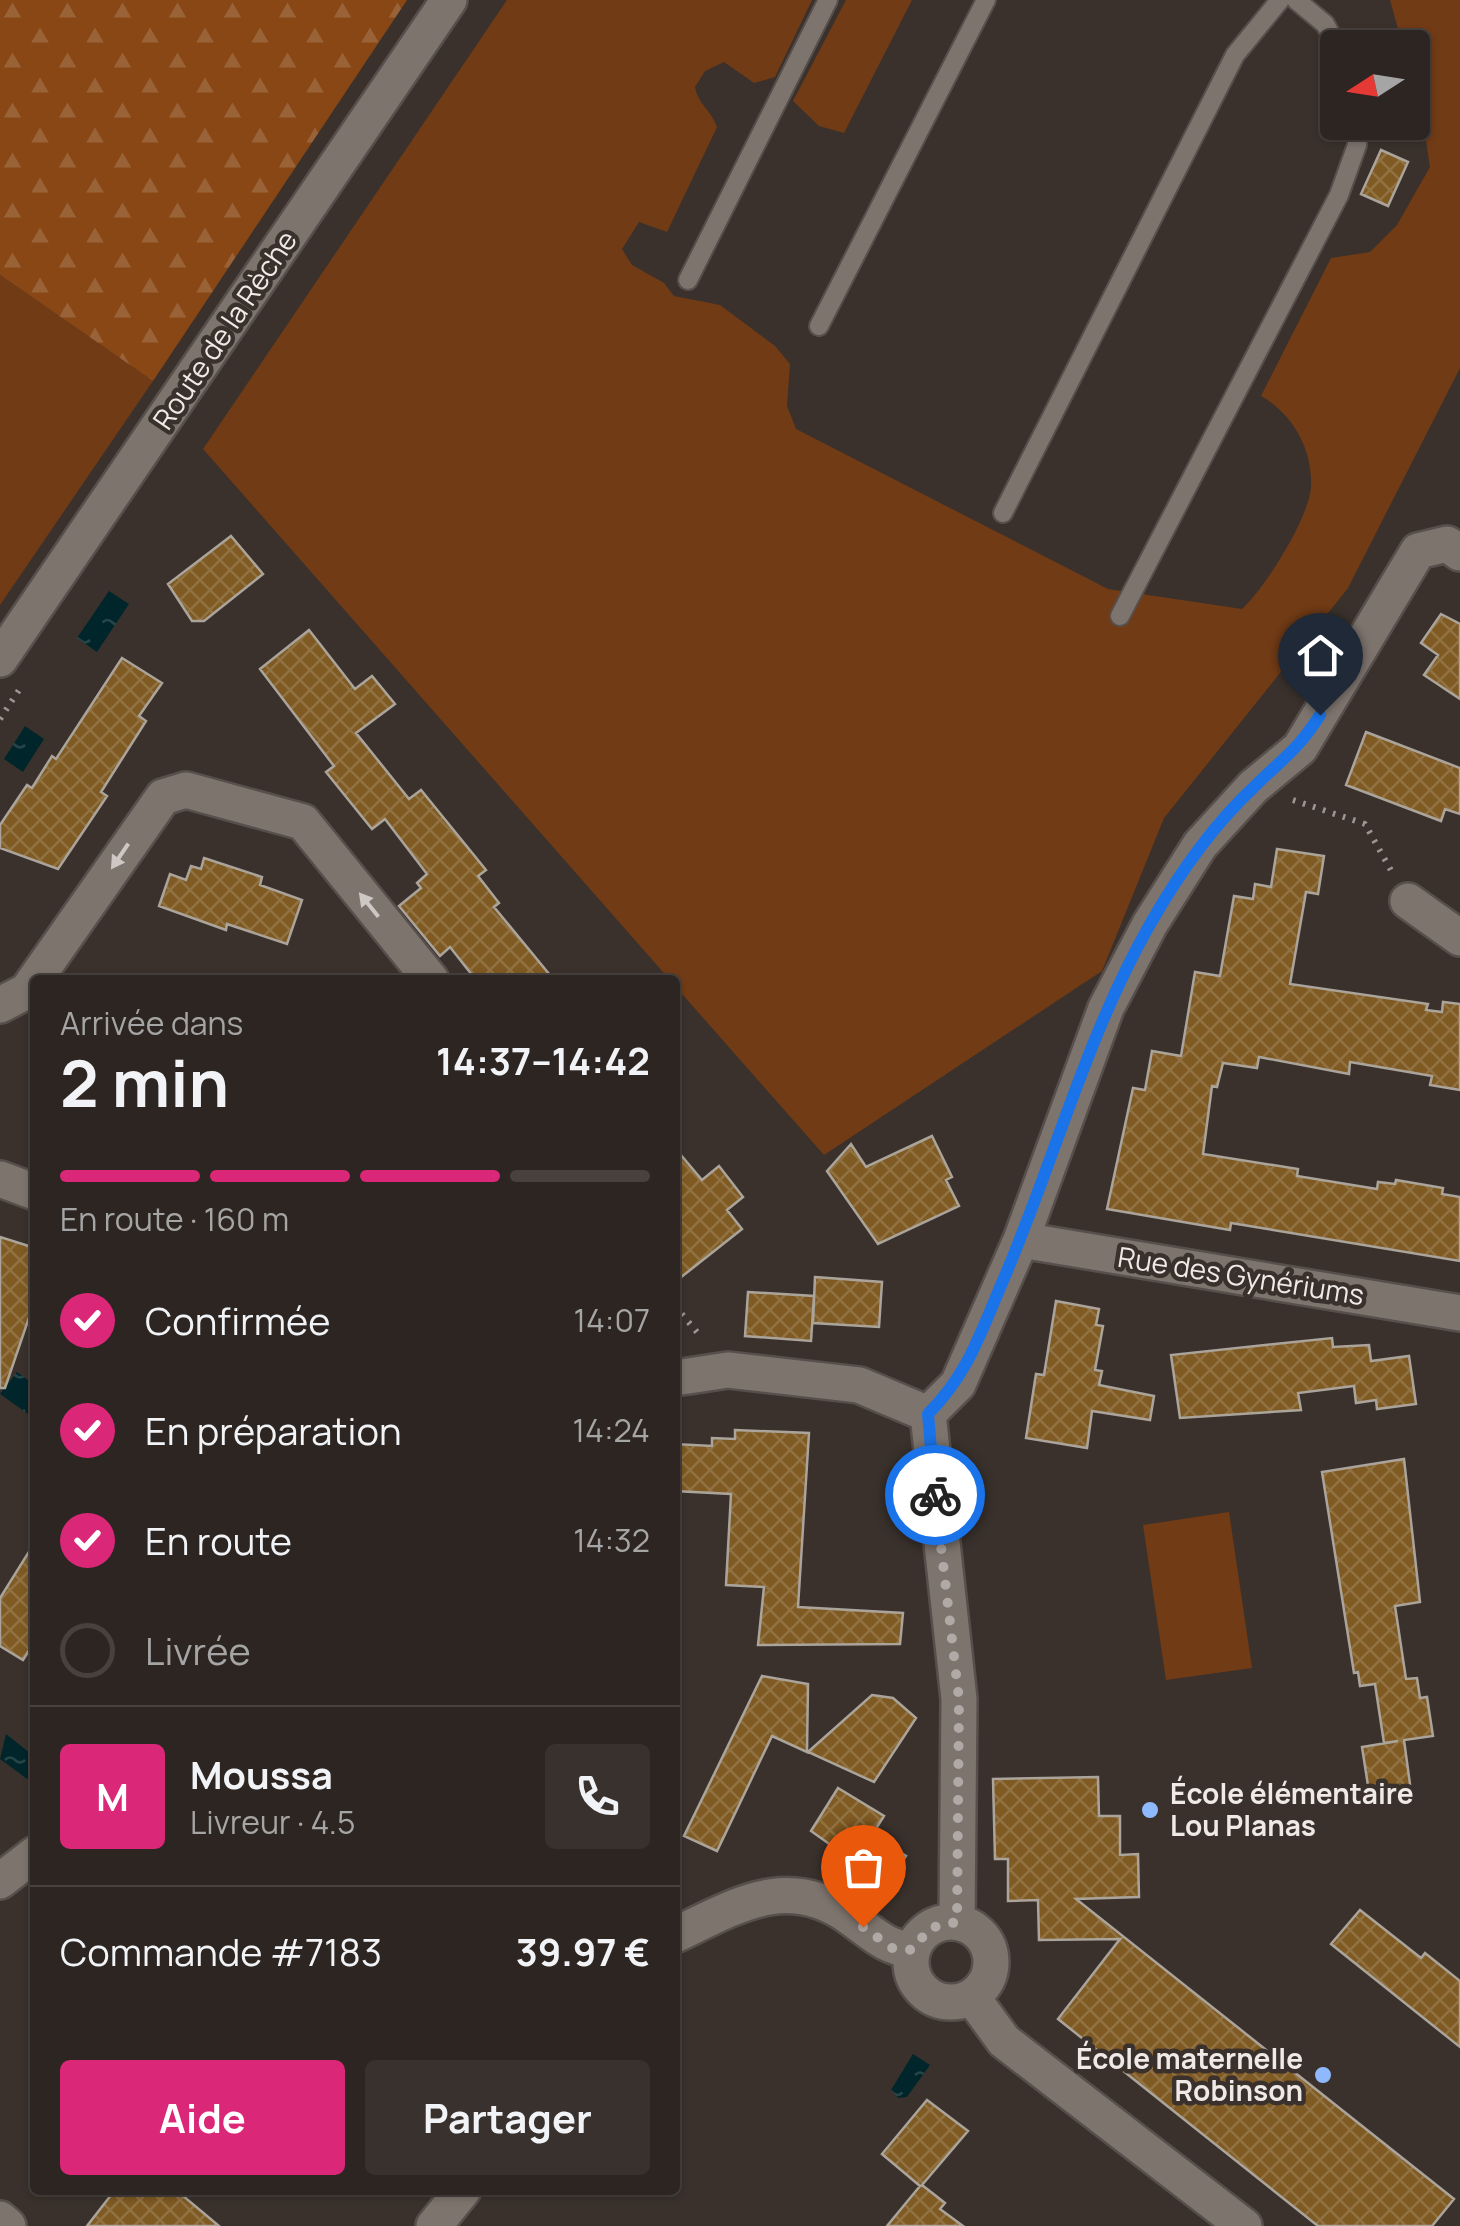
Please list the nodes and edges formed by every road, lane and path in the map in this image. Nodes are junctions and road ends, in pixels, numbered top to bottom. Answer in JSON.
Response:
{"nodes":[{"id":1,"x":448,"y":0,"type":"edge"},
{"id":2,"x":828,"y":0,"type":"edge"},
{"id":3,"x":986,"y":0,"type":"edge"},
{"id":4,"x":1280,"y":0,"type":"edge"},
{"id":5,"x":1296,"y":0,"type":"edge"},
{"id":6,"x":1328,"y":30,"type":"edge"},
{"id":7,"x":1357,"y":140,"type":"edge"},
{"id":8,"x":688,"y":280,"type":"dead end"},
{"id":9,"x":819,"y":326,"type":"dead end"},
{"id":10,"x":1003,"y":512,"type":"dead end"},
{"id":11,"x":1460,"y":554,"type":"edge"},
{"id":12,"x":1120,"y":616,"type":"dead end"},
{"id":13,"x":0,"y":660,"type":"edge"},
{"id":14,"x":1253,"y":787,"type":"junction"},
{"id":15,"x":1408,"y":901,"type":"joint"},
{"id":16,"x":1460,"y":938,"type":"edge"},
{"id":17,"x":38,"y":975,"type":"edge"},
{"id":18,"x":427,"y":975,"type":"edge"},
{"id":19,"x":30,"y":987,"type":"edge"},
{"id":20,"x":0,"y":1006,"type":"edge"},
{"id":21,"x":0,"y":1179,"type":"edge"},
{"id":22,"x":30,"y":1190,"type":"edge"},
{"id":23,"x":1021,"y":1240,"type":"junction"},
{"id":24,"x":1460,"y":1313,"type":"edge"},
{"id":25,"x":680,"y":1377,"type":"edge"},
{"id":26,"x":928,"y":1414,"type":"junction"},
{"id":27,"x":30,"y":1858,"type":"edge"},
{"id":28,"x":0,"y":1881,"type":"edge"},
{"id":29,"x":957,"y":1922,"type":"junction"},
{"id":30,"x":680,"y":1933,"type":"edge"},
{"id":31,"x":912,"y":1950,"type":"junction"},
{"id":32,"x":972,"y":1997,"type":"junction"},
{"id":33,"x":459,"y":2195,"type":"edge"},
{"id":34,"x":0,"y":2219,"type":"edge"},
{"id":35,"x":8,"y":2226,"type":"edge"},
{"id":36,"x":434,"y":2226,"type":"edge"},
{"id":37,"x":1244,"y":2226,"type":"edge"}],
"edges":[{"from":1,"to":13,"type":"street","name":"Route de la Rèche"},
{"from":2,"to":8,"type":"lane"},
{"from":3,"to":9,"type":"lane"},
{"from":4,"to":10,"type":"lane"},
{"from":5,"to":6,"type":"lane"},
{"from":7,"to":12,"type":"lane"},
{"from":11,"to":14,"type":"street"},
{"from":14,"to":15,"type":"path"},
{"from":14,"to":23,"type":"street"},
{"from":15,"to":16,"type":"street"},
{"from":18,"to":17,"type":"street","one_way":true},
{"from":19,"to":20,"type":"street","one_way":true},
{"from":21,"to":22,"type":"street"},
{"from":23,"to":24,"type":"street","name":"Rue des Gynériums"},
{"from":23,"to":26,"type":"street"},
{"from":25,"to":26,"type":"street"},
{"from":26,"to":29,"type":"street"},
{"from":27,"to":28,"type":"street"},
{"from":29,"to":31,"type":"street"},
{"from":29,"to":32,"type":"street"},
{"from":30,"to":31,"type":"street"},
{"from":31,"to":32,"type":"street"},
{"from":32,"to":37,"type":"street"},
{"from":33,"to":36,"type":"street"},
{"from":34,"to":35,"type":"street"}]}
